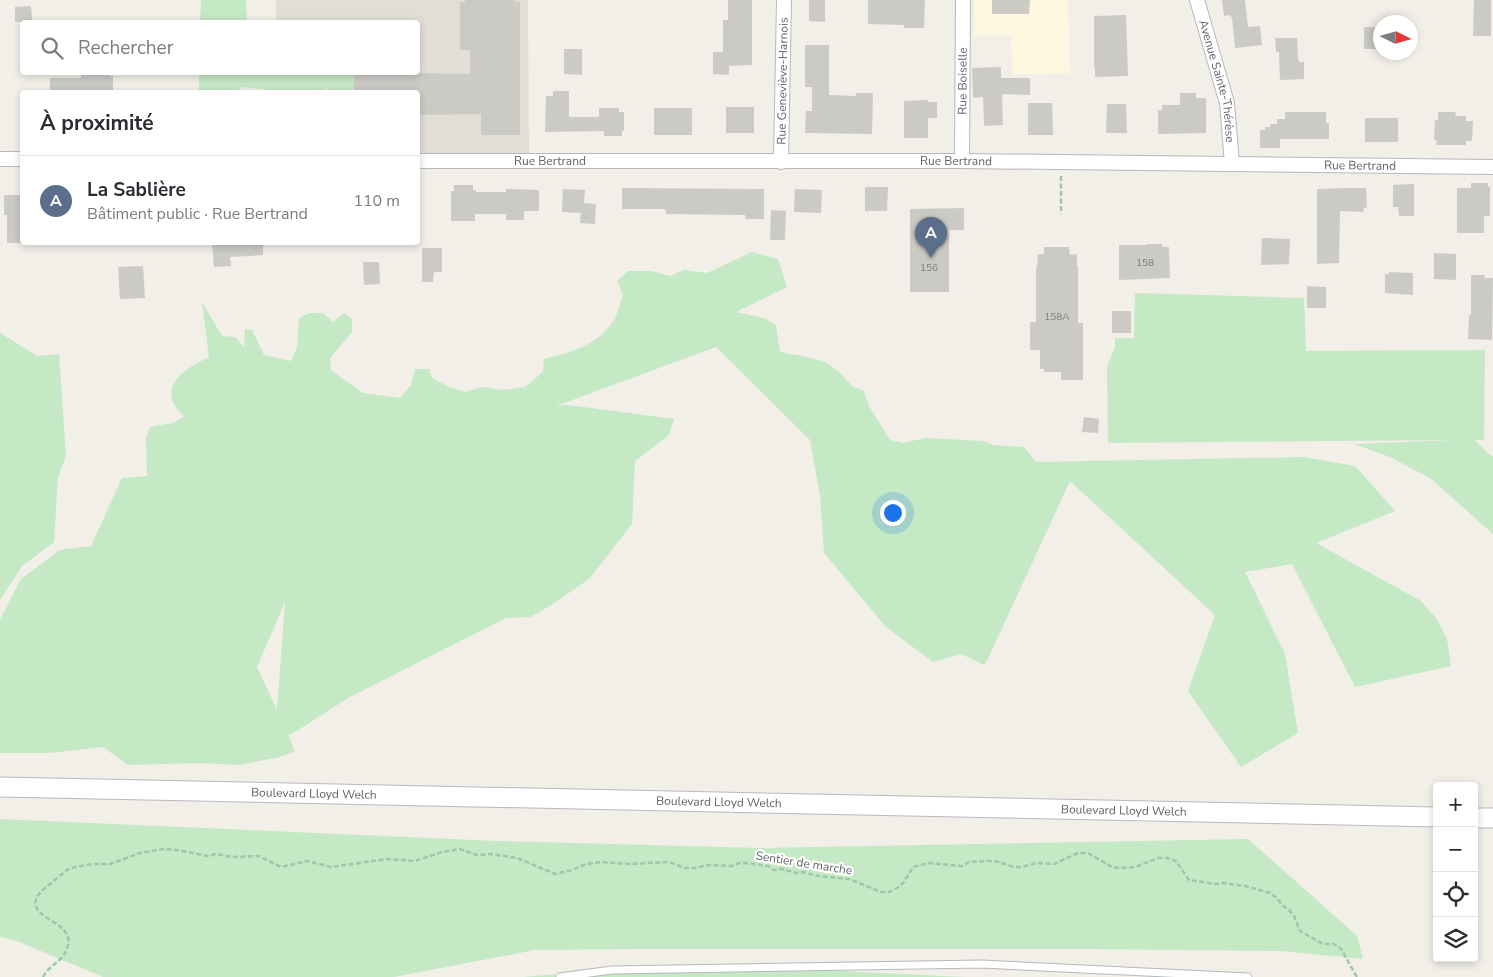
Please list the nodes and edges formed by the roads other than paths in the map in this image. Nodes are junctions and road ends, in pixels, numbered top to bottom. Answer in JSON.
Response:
{"nodes":[{"id":1,"x":784,"y":0,"type":"edge"},
{"id":2,"x":962,"y":0,"type":"edge"},
{"id":3,"x":1197,"y":0,"type":"edge"},
{"id":4,"x":0,"y":159,"type":"edge"},
{"id":5,"x":20,"y":159,"type":"edge"},
{"id":6,"x":420,"y":161,"type":"edge"},
{"id":7,"x":962,"y":161,"type":"junction"},
{"id":8,"x":781,"y":162,"type":"junction"},
{"id":9,"x":1232,"y":164,"type":"junction"},
{"id":10,"x":1493,"y":167,"type":"edge"},
{"id":11,"x":0,"y":787,"type":"edge"},
{"id":12,"x":1433,"y":817,"type":"edge"},
{"id":13,"x":1478,"y":818,"type":"edge"},
{"id":14,"x":1493,"y":818,"type":"edge"},
{"id":15,"x":560,"y":977,"type":"edge"},
{"id":16,"x":1248,"y":977,"type":"edge"}],
"edges":[{"from":1,"to":8,"type":"street","name":"Rue Geneviève-Harnois"},
{"from":2,"to":7,"type":"street","name":"Rue Boiselle"},
{"from":3,"to":9,"type":"street","name":"Avenue Sainte-Thérèse"},
{"from":4,"to":5,"type":"street"},
{"from":6,"to":8,"type":"street","name":"Rue Bertrand"},
{"from":7,"to":8,"type":"street","name":"Rue Bertrand"},
{"from":7,"to":9,"type":"street","name":"Rue Bertrand"},
{"from":9,"to":10,"type":"street","name":"Rue Bertrand"},
{"from":11,"to":12,"type":"main road","name":"Boulevard Lloyd Welch"},
{"from":13,"to":14,"type":"main road"},
{"from":15,"to":16,"type":"lane"}]}
